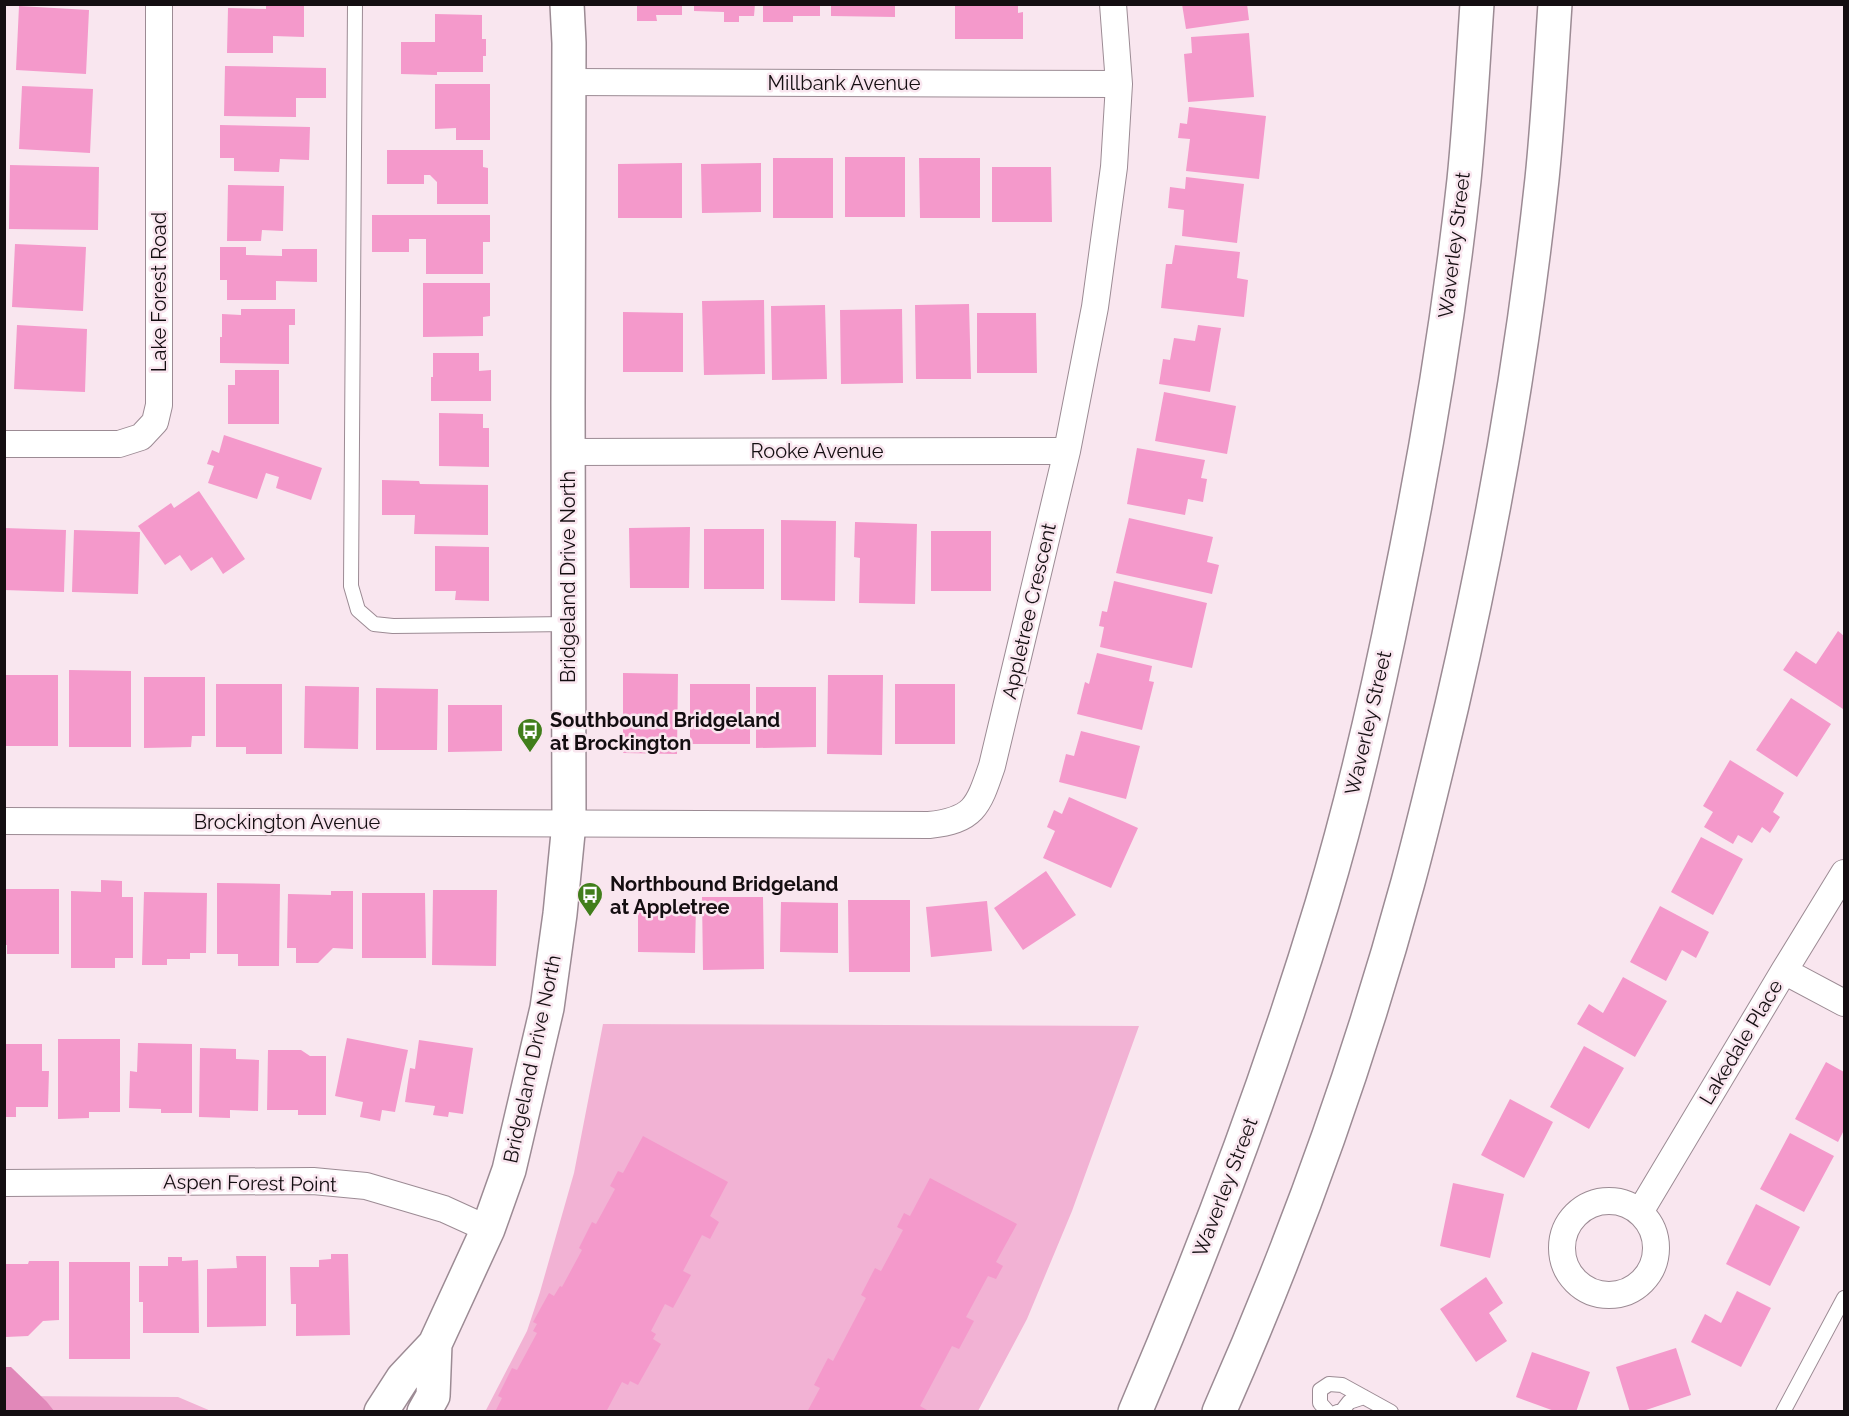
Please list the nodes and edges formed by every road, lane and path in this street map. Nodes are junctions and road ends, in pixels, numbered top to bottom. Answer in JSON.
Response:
{"nodes":[{"id":1,"x":159,"y":4,"type":"edge"},
{"id":2,"x":355,"y":4,"type":"edge"},
{"id":3,"x":567,"y":4,"type":"edge"},
{"id":4,"x":1113,"y":4,"type":"edge"},
{"id":5,"x":1477,"y":4,"type":"edge"},
{"id":6,"x":1555,"y":4,"type":"edge"},
{"id":7,"x":568,"y":82,"type":"junction"},
{"id":8,"x":1119,"y":84,"type":"junction"},
{"id":9,"x":4,"y":444,"type":"edge"},
{"id":10,"x":1067,"y":451,"type":"junction"},
{"id":11,"x":568,"y":452,"type":"junction"},
{"id":12,"x":568,"y":624,"type":"junction"},
{"id":13,"x":4,"y":821,"type":"edge"},
{"id":14,"x":569,"y":823,"type":"junction"},
{"id":15,"x":1845,"y":873,"type":"edge"},
{"id":16,"x":1784,"y":971,"type":"junction"},
{"id":17,"x":1845,"y":1003,"type":"edge"},
{"id":18,"x":4,"y":1183,"type":"edge"},
{"id":19,"x":1640,"y":1212,"type":"dead end"},
{"id":20,"x":488,"y":1229,"type":"junction"},
{"id":21,"x":1845,"y":1298,"type":"edge"},
{"id":22,"x":435,"y":1344,"type":"junction"},
{"id":23,"x":1364,"y":1397,"type":"junction"},
{"id":24,"x":381,"y":1412,"type":"edge"},
{"id":25,"x":424,"y":1412,"type":"edge"},
{"id":26,"x":1135,"y":1412,"type":"edge"},
{"id":27,"x":1219,"y":1412,"type":"edge"},
{"id":28,"x":1329,"y":1412,"type":"edge"},
{"id":29,"x":1337,"y":1412,"type":"edge"},
{"id":30,"x":1391,"y":1412,"type":"edge"},
{"id":31,"x":1783,"y":1412,"type":"edge"}],
"edges":[{"from":1,"to":9,"type":"street","name":"Lake Forest Road"},
{"from":2,"to":12,"type":"lane"},
{"from":3,"to":7,"type":"main road","name":"Bridgeland Drive North"},
{"from":4,"to":8,"type":"street","name":"Appletree Crescent"},
{"from":5,"to":26,"type":"main road","name":"Waverley Street"},
{"from":6,"to":27,"type":"main road"},
{"from":7,"to":8,"type":"street","name":"Millbank Avenue"},
{"from":7,"to":11,"type":"main road","name":"Bridgeland Drive North"},
{"from":8,"to":10,"type":"street","name":"Appletree Crescent"},
{"from":10,"to":11,"type":"street","name":"Rooke Avenue"},
{"from":10,"to":14,"type":"street","name":"Appletree Crescent"},
{"from":11,"to":12,"type":"main road","name":"Bridgeland Drive North"},
{"from":12,"to":14,"type":"main road","name":"Bridgeland Drive North"},
{"from":13,"to":14,"type":"street","name":"Brockington Avenue"},
{"from":14,"to":20,"type":"main road","name":"Bridgeland Drive North"},
{"from":15,"to":16,"type":"street","name":"Lakedale Place"},
{"from":16,"to":17,"type":"street"},
{"from":16,"to":19,"type":"street","name":"Lakedale Place"},
{"from":18,"to":20,"type":"street","name":"Aspen Forest Point"},
{"from":20,"to":22,"type":"main road","name":"Bridgeland Drive North"},
{"from":21,"to":31,"type":"lane"},
{"from":22,"to":24,"type":"main road","name":"Bridgeland Drive North"},
{"from":22,"to":25,"type":"main road","name":"Bridgeland Drive North"},
{"from":23,"to":28,"type":"lane"},
{"from":23,"to":29,"type":"lane"},
{"from":23,"to":30,"type":"lane"}]}
